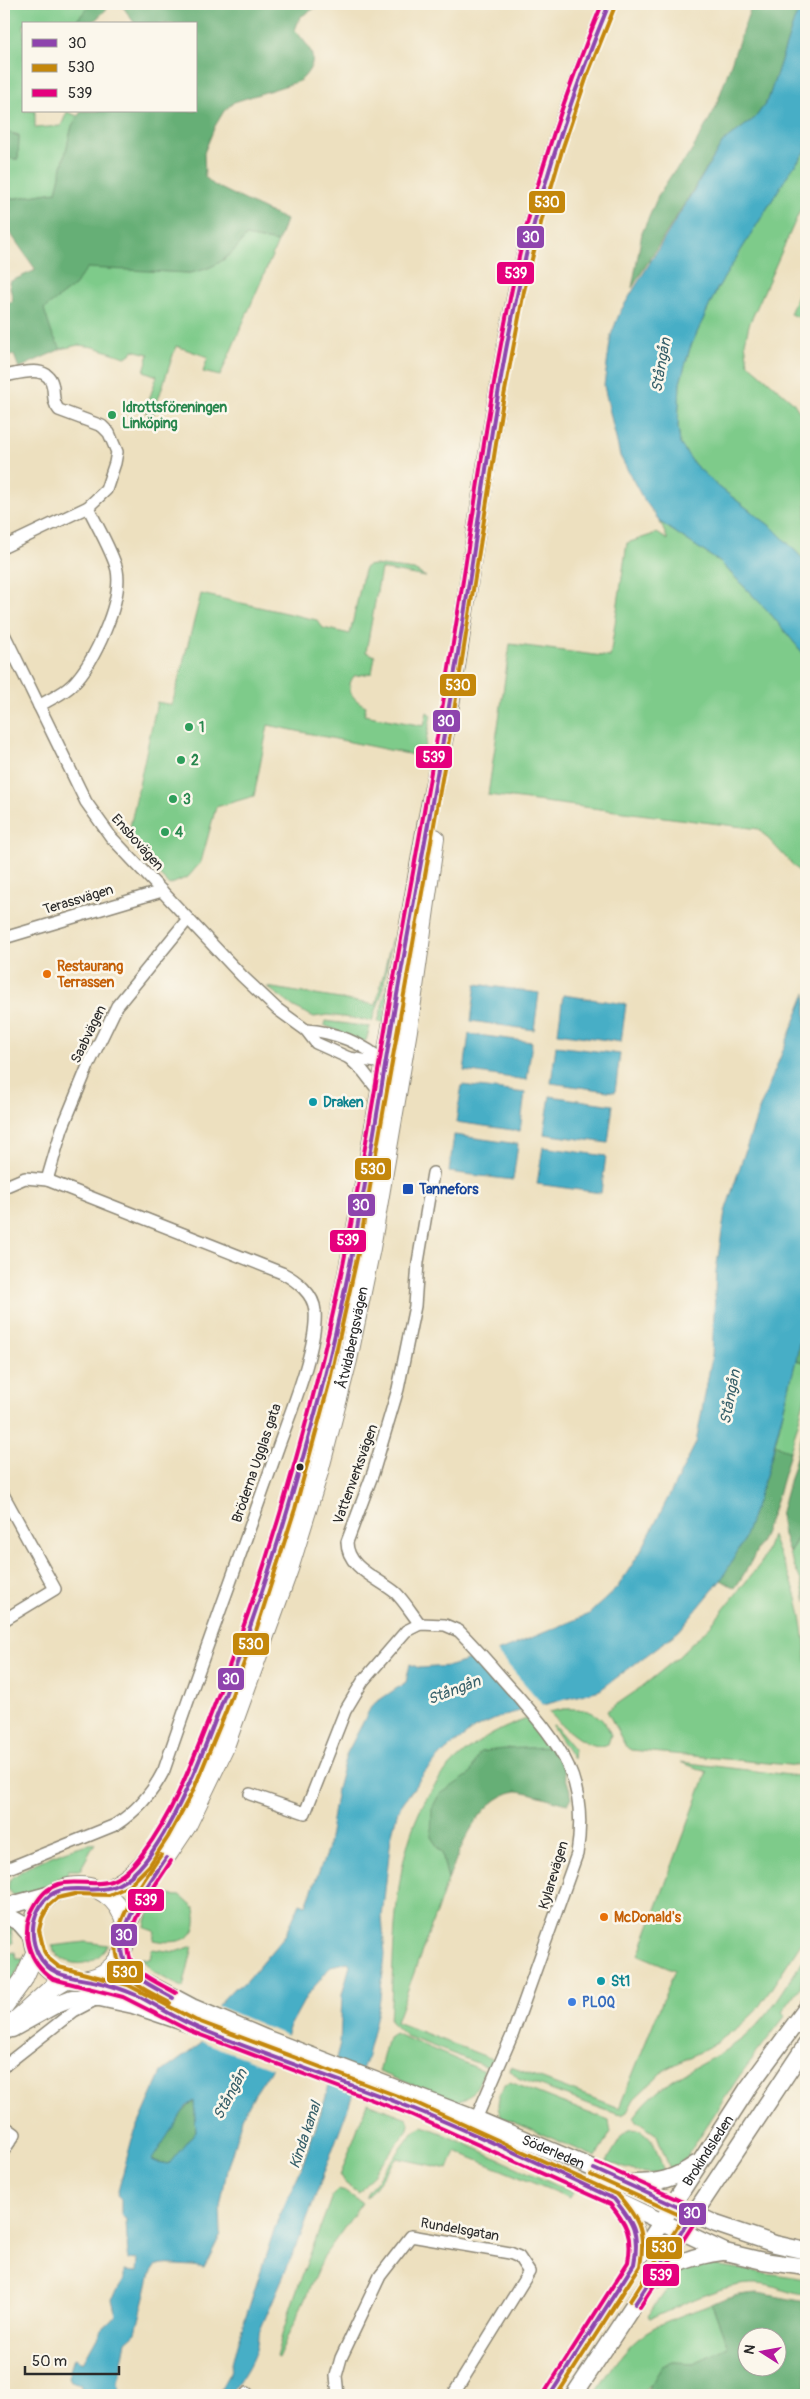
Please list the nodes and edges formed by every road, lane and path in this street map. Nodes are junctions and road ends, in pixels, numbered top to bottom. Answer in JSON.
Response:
{"nodes":[{"id":1,"x":609,"y":4,"type":"edge"},
{"id":2,"x":4,"y":376,"type":"edge"},
{"id":3,"x":88,"y":507,"type":"junction"},
{"id":4,"x":4,"y":547,"type":"edge"},
{"id":5,"x":4,"y":634,"type":"edge"},
{"id":6,"x":39,"y":706,"type":"junction"},
{"id":7,"x":162,"y":891,"type":"junction"},
{"id":8,"x":188,"y":919,"type":"junction"},
{"id":9,"x":4,"y":938,"type":"edge"},
{"id":10,"x":306,"y":1030,"type":"junction"},
{"id":11,"x":349,"y":1058,"type":"junction"},
{"id":12,"x":393,"y":1065,"type":"junction"},
{"id":13,"x":380,"y":1093,"type":"junction"},
{"id":14,"x":433,"y":1173,"type":"dead end"},
{"id":15,"x":46,"y":1180,"type":"junction"},
{"id":16,"x":4,"y":1187,"type":"edge"},
{"id":17,"x":4,"y":1496,"type":"edge"},
{"id":18,"x":4,"y":1620,"type":"edge"},
{"id":19,"x":420,"y":1624,"type":"junction"},
{"id":20,"x":250,"y":1794,"type":"dead end"},
{"id":21,"x":4,"y":1870,"type":"edge"},
{"id":22,"x":100,"y":1891,"type":"junction"},
{"id":23,"x":55,"y":1893,"type":"junction"},
{"id":24,"x":4,"y":1907,"type":"edge"},
{"id":25,"x":4,"y":1914,"type":"edge"},
{"id":26,"x":126,"y":1928,"type":"junction"},
{"id":27,"x":35,"y":1945,"type":"junction"},
{"id":28,"x":121,"y":1953,"type":"junction"},
{"id":29,"x":76,"y":1979,"type":"junction"},
{"id":30,"x":100,"y":1998,"type":"junction"},
{"id":31,"x":4,"y":2006,"type":"edge"},
{"id":32,"x":806,"y":2009,"type":"edge"},
{"id":33,"x":186,"y":2023,"type":"junction"},
{"id":34,"x":4,"y":2032,"type":"edge"},
{"id":35,"x":806,"y":2045,"type":"edge"},
{"id":36,"x":4,"y":2066,"type":"edge"},
{"id":37,"x":392,"y":2094,"type":"junction"},
{"id":38,"x":4,"y":2126,"type":"edge"},
{"id":39,"x":473,"y":2126,"type":"junction"},
{"id":40,"x":4,"y":2150,"type":"edge"},
{"id":41,"x":700,"y":2162,"type":"junction"},
{"id":42,"x":628,"y":2183,"type":"junction"},
{"id":43,"x":614,"y":2198,"type":"junction"},
{"id":44,"x":673,"y":2204,"type":"junction"},
{"id":45,"x":693,"y":2214,"type":"junction"},
{"id":46,"x":661,"y":2222,"type":"junction"},
{"id":47,"x":682,"y":2232,"type":"junction"},
{"id":48,"x":806,"y":2251,"type":"edge"},
{"id":49,"x":725,"y":2252,"type":"junction"},
{"id":50,"x":634,"y":2264,"type":"junction"},
{"id":51,"x":806,"y":2267,"type":"edge"},
{"id":52,"x":648,"y":2284,"type":"junction"},
{"id":53,"x":338,"y":2395,"type":"edge"},
{"id":54,"x":453,"y":2395,"type":"edge"},
{"id":55,"x":550,"y":2395,"type":"edge"},
{"id":56,"x":574,"y":2395,"type":"edge"}],
"edges":[{"from":1,"to":12,"type":"main road","name":"Åtvidabergsvägen"},
{"from":2,"to":3,"type":"street"},
{"from":3,"to":4,"type":"street"},
{"from":3,"to":6,"type":"street"},
{"from":5,"to":6,"type":"street","name":"Ensbovägen"},
{"from":6,"to":7,"type":"street","name":"Ensbovägen"},
{"from":7,"to":8,"type":"street","name":"Ensbovägen"},
{"from":7,"to":9,"type":"street","name":"Terassvägen"},
{"from":8,"to":10,"type":"street","name":"Ensbovägen"},
{"from":8,"to":15,"type":"street","name":"Saabvägen"},
{"from":10,"to":11,"type":"street","name":"Ensbovägen"},
{"from":10,"to":12,"type":"street","name":"Ensbovägen"},
{"from":11,"to":12,"type":"street","name":"Ensbovägen"},
{"from":11,"to":13,"type":"street","name":"Ensbovägen"},
{"from":12,"to":13,"type":"main road","name":"Åtvidabergsvägen"},
{"from":12,"to":26,"type":"main road","name":"Åtvidabergsvägen"},
{"from":13,"to":22,"type":"main road","name":"Åtvidabergsvägen"},
{"from":14,"to":19,"type":"street","name":"Vattenverksvägen"},
{"from":15,"to":16,"type":"street","name":"Bröderna Ugglas gata"},
{"from":15,"to":21,"type":"street","name":"Bröderna Ugglas gata"},
{"from":17,"to":18,"type":"street"},
{"from":19,"to":20,"type":"street"},
{"from":19,"to":39,"type":"street","name":"Kylarevägen"},
{"from":22,"to":23,"type":"main road"},
{"from":22,"to":26,"type":"main road"},
{"from":23,"to":24,"type":"main road"},
{"from":23,"to":27,"type":"main road"},
{"from":25,"to":27,"type":"main road"},
{"from":26,"to":28,"type":"main road"},
{"from":27,"to":29,"type":"main road"},
{"from":27,"to":31,"type":"main road"},
{"from":28,"to":29,"type":"main road"},
{"from":28,"to":37,"type":"main road","name":"Söderleden"},
{"from":29,"to":33,"type":"main road","name":"Söderleden"},
{"from":29,"to":34,"type":"main road"},
{"from":30,"to":33,"type":"main road","name":"Söderleden"},
{"from":30,"to":34,"type":"main road","name":"Söderleden"},
{"from":30,"to":36,"type":"street"},
{"from":32,"to":41,"type":"main road","name":"Brokindsleden"},
{"from":33,"to":37,"type":"main road","name":"Söderleden"},
{"from":35,"to":45,"type":"main road","name":"Brokindsleden"},
{"from":37,"to":39,"type":"main road","name":"Söderleden"},
{"from":38,"to":40,"type":"street"},
{"from":39,"to":42,"type":"main road","name":"Söderleden"},
{"from":39,"to":43,"type":"main road","name":"Söderleden"},
{"from":41,"to":42,"type":"main road"},
{"from":41,"to":44,"type":"main road","name":"Brokindsleden"},
{"from":42,"to":44,"type":"main road","name":"Söderleden"},
{"from":43,"to":46,"type":"main road","name":"Söderleden"},
{"from":43,"to":50,"type":"main road"},
{"from":44,"to":45,"type":"main road","name":"Söderleden"},
{"from":44,"to":46,"type":"main road","name":"Brokindsleden"},
{"from":45,"to":47,"type":"main road","name":"Brokindsleden"},
{"from":45,"to":48,"type":"main road","name":"Söderleden"},
{"from":46,"to":47,"type":"main road","name":"Söderleden"},
{"from":46,"to":50,"type":"main road","name":"Brokindsleden"},
{"from":47,"to":49,"type":"main road","name":"Söderleden"},
{"from":47,"to":52,"type":"main road","name":"Brokindsleden"},
{"from":49,"to":51,"type":"main road","name":"Söderleden"},
{"from":49,"to":52,"type":"main road"},
{"from":50,"to":55,"type":"main road","name":"Brokindsleden"},
{"from":52,"to":56,"type":"main road","name":"Brokindsleden"},
{"from":53,"to":54,"type":"street","name":"Rundelsgatan"}]}
